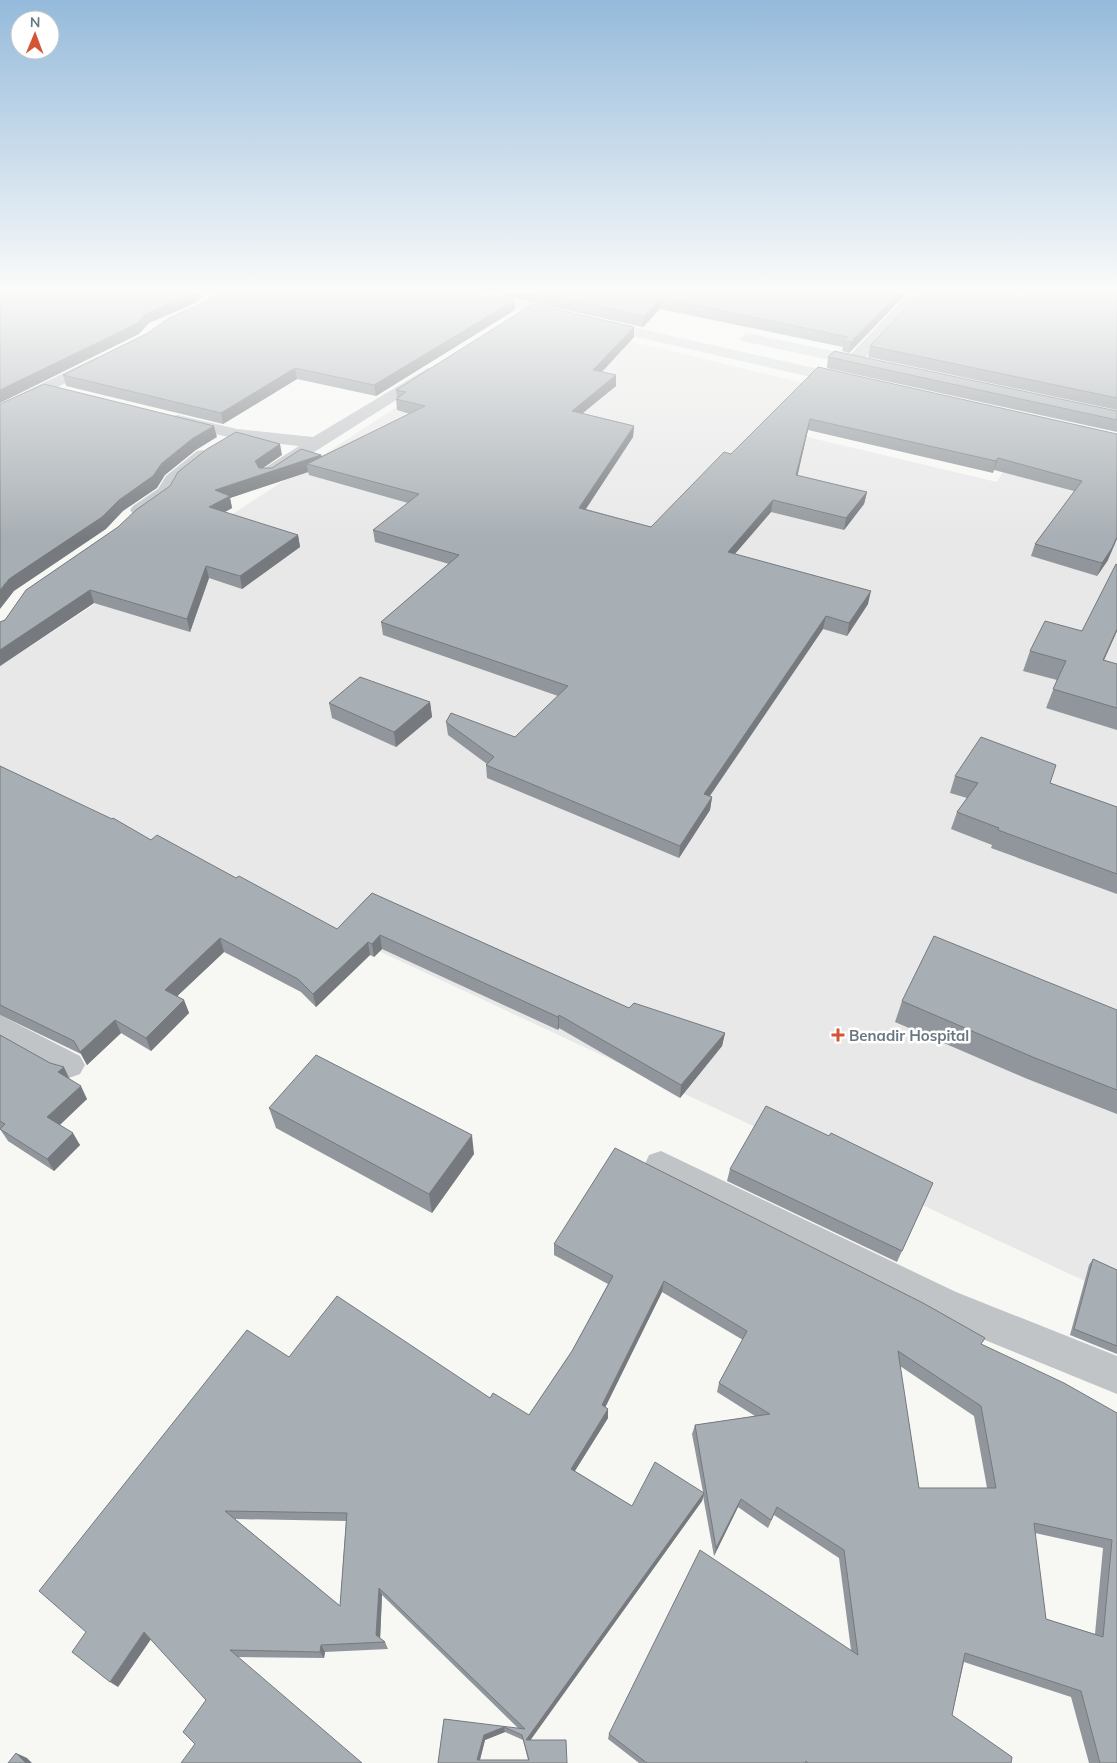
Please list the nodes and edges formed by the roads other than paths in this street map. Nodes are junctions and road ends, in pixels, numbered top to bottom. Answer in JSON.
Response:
{"nodes":[{"id":1,"x":71,"y":375,"type":"edge"},
{"id":2,"x":425,"y":375,"type":"edge"},
{"id":3,"x":828,"y":375,"type":"edge"},
{"id":4,"x":862,"y":383,"type":"edge"},
{"id":5,"x":46,"y":388,"type":"junction"},
{"id":6,"x":65,"y":393,"type":"edge"},
{"id":7,"x":0,"y":410,"type":"edge"},
{"id":8,"x":160,"y":416,"type":"edge"},
{"id":9,"x":237,"y":434,"type":"junction"},
{"id":10,"x":316,"y":443,"type":"junction"},
{"id":11,"x":267,"y":474,"type":"edge"},
{"id":12,"x":125,"y":523,"type":"edge"},
{"id":13,"x":0,"y":1027,"type":"edge"},
{"id":14,"x":70,"y":1065,"type":"dead end"},
{"id":15,"x":661,"y":1166,"type":"dead end"},
{"id":16,"x":1117,"y":1375,"type":"edge"}],
"edges":[{"from":1,"to":5,"type":"street"},
{"from":2,"to":10,"type":"street"},
{"from":3,"to":4,"type":"highway"},
{"from":5,"to":6,"type":"street"},
{"from":5,"to":7,"type":"street"},
{"from":8,"to":9,"type":"street"},
{"from":9,"to":10,"type":"street"},
{"from":9,"to":12,"type":"street"},
{"from":10,"to":11,"type":"street"},
{"from":13,"to":14,"type":"street"},
{"from":15,"to":16,"type":"street"}]}
